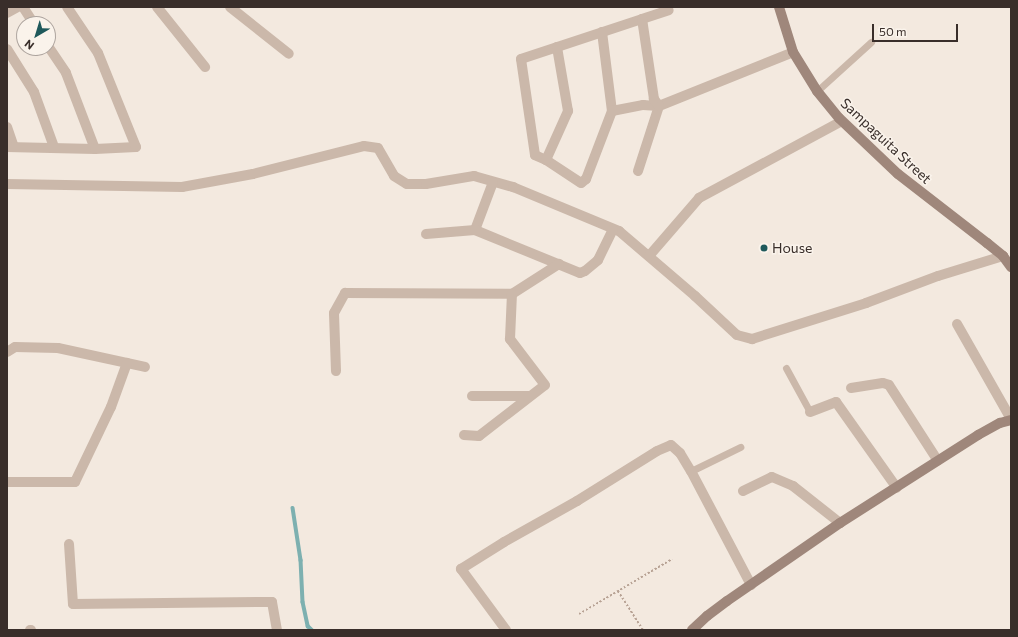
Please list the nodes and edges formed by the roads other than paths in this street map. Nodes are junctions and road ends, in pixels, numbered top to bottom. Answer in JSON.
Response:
{"nodes":[{"id":1,"x":18,"y":7,"type":"edge"},
{"id":2,"x":23,"y":7,"type":"edge"},
{"id":3,"x":67,"y":7,"type":"edge"},
{"id":4,"x":157,"y":7,"type":"edge"},
{"id":5,"x":230,"y":7,"type":"edge"},
{"id":6,"x":779,"y":7,"type":"edge"},
{"id":7,"x":669,"y":10,"type":"dead end"},
{"id":8,"x":7,"y":13,"type":"edge"},
{"id":9,"x":29,"y":16,"type":"edge"},
{"id":10,"x":642,"y":18,"type":"junction"},
{"id":11,"x":602,"y":32,"type":"junction"},
{"id":12,"x":871,"y":42,"type":"dead end"},
{"id":13,"x":557,"y":47,"type":"junction"},
{"id":14,"x":7,"y":49,"type":"edge"},
{"id":15,"x":794,"y":52,"type":"junction"},
{"id":16,"x":289,"y":54,"type":"dead end"},
{"id":17,"x":55,"y":56,"type":"edge"},
{"id":18,"x":205,"y":67,"type":"dead end"},
{"id":19,"x":817,"y":91,"type":"junction"},
{"id":20,"x":659,"y":106,"type":"junction"},
{"id":21,"x":612,"y":111,"type":"junction"},
{"id":22,"x":842,"y":121,"type":"junction"},
{"id":23,"x":7,"y":127,"type":"edge"},
{"id":24,"x":11,"y":147,"type":"edge"},
{"id":25,"x":54,"y":147,"type":"junction"},
{"id":26,"x":95,"y":149,"type":"junction"},
{"id":27,"x":546,"y":160,"type":"junction"},
{"id":28,"x":638,"y":171,"type":"dead end"},
{"id":29,"x":493,"y":182,"type":"junction"},
{"id":30,"x":7,"y":184,"type":"edge"},
{"id":31,"x":613,"y":229,"type":"junction"},
{"id":32,"x":475,"y":230,"type":"junction"},
{"id":33,"x":426,"y":234,"type":"dead end"},
{"id":34,"x":649,"y":256,"type":"junction"},
{"id":35,"x":1003,"y":256,"type":"junction"},
{"id":36,"x":559,"y":264,"type":"junction"},
{"id":37,"x":1011,"y":267,"type":"edge"},
{"id":38,"x":512,"y":294,"type":"junction"},
{"id":39,"x":957,"y":324,"type":"dead end"},
{"id":40,"x":7,"y":352,"type":"edge"},
{"id":41,"x":127,"y":362,"type":"junction"},
{"id":42,"x":145,"y":367,"type":"dead end"},
{"id":43,"x":786,"y":368,"type":"dead end"},
{"id":44,"x":336,"y":372,"type":"dead end"},
{"id":45,"x":851,"y":388,"type":"dead end"},
{"id":46,"x":472,"y":396,"type":"dead end"},
{"id":47,"x":530,"y":396,"type":"junction"},
{"id":48,"x":810,"y":412,"type":"joint"},
{"id":49,"x":1011,"y":419,"type":"edge"},
{"id":50,"x":464,"y":435,"type":"dead end"},
{"id":51,"x":740,"y":447,"type":"dead end"},
{"id":52,"x":938,"y":461,"type":"junction"},
{"id":53,"x":691,"y":471,"type":"junction"},
{"id":54,"x":7,"y":482,"type":"edge"},
{"id":55,"x":897,"y":488,"type":"junction"},
{"id":56,"x":743,"y":491,"type":"dead end"},
{"id":57,"x":840,"y":523,"type":"junction"},
{"id":58,"x":69,"y":544,"type":"dead end"},
{"id":59,"x":751,"y":585,"type":"junction"},
{"id":60,"x":278,"y":630,"type":"edge"},
{"id":61,"x":506,"y":630,"type":"edge"},
{"id":62,"x":692,"y":630,"type":"edge"}],
"edges":[{"from":1,"to":8,"type":"street"},
{"from":2,"to":9,"type":"street"},
{"from":3,"to":26,"type":"street"},
{"from":4,"to":18,"type":"street"},
{"from":5,"to":16,"type":"street"},
{"from":6,"to":15,"type":"street","name":"Sampaguita Street"},
{"from":7,"to":10,"type":"street"},
{"from":10,"to":11,"type":"street"},
{"from":10,"to":20,"type":"street"},
{"from":11,"to":13,"type":"street"},
{"from":11,"to":21,"type":"street"},
{"from":12,"to":19,"type":"lane"},
{"from":13,"to":27,"type":"street"},
{"from":13,"to":27,"type":"street"},
{"from":14,"to":25,"type":"street"},
{"from":15,"to":19,"type":"street","name":"Sampaguita Street"},
{"from":15,"to":20,"type":"street"},
{"from":17,"to":26,"type":"street"},
{"from":19,"to":22,"type":"street","name":"Sampaguita Street"},
{"from":20,"to":21,"type":"street"},
{"from":20,"to":28,"type":"street"},
{"from":21,"to":27,"type":"street"},
{"from":22,"to":34,"type":"street"},
{"from":22,"to":35,"type":"street","name":"Sampaguita Street"},
{"from":23,"to":24,"type":"street"},
{"from":24,"to":25,"type":"street"},
{"from":25,"to":26,"type":"street"},
{"from":29,"to":30,"type":"street"},
{"from":29,"to":31,"type":"street"},
{"from":29,"to":32,"type":"street"},
{"from":31,"to":34,"type":"street"},
{"from":31,"to":36,"type":"street"},
{"from":32,"to":33,"type":"street"},
{"from":32,"to":36,"type":"street"},
{"from":34,"to":35,"type":"street"},
{"from":35,"to":37,"type":"street","name":"Sampaguita Street"},
{"from":36,"to":38,"type":"street"},
{"from":38,"to":44,"type":"street"},
{"from":38,"to":47,"type":"street"},
{"from":39,"to":49,"type":"street"},
{"from":40,"to":41,"type":"street"},
{"from":41,"to":42,"type":"street"},
{"from":41,"to":54,"type":"street"},
{"from":43,"to":48,"type":"lane"},
{"from":45,"to":52,"type":"street"},
{"from":46,"to":47,"type":"street"},
{"from":47,"to":50,"type":"street"},
{"from":48,"to":55,"type":"street"},
{"from":49,"to":52,"type":"street"},
{"from":51,"to":53,"type":"lane"},
{"from":52,"to":55,"type":"street"},
{"from":53,"to":59,"type":"street"},
{"from":53,"to":61,"type":"street"},
{"from":55,"to":57,"type":"street"},
{"from":56,"to":57,"type":"street"},
{"from":57,"to":59,"type":"street"},
{"from":58,"to":60,"type":"street"},
{"from":59,"to":62,"type":"street"}]}
